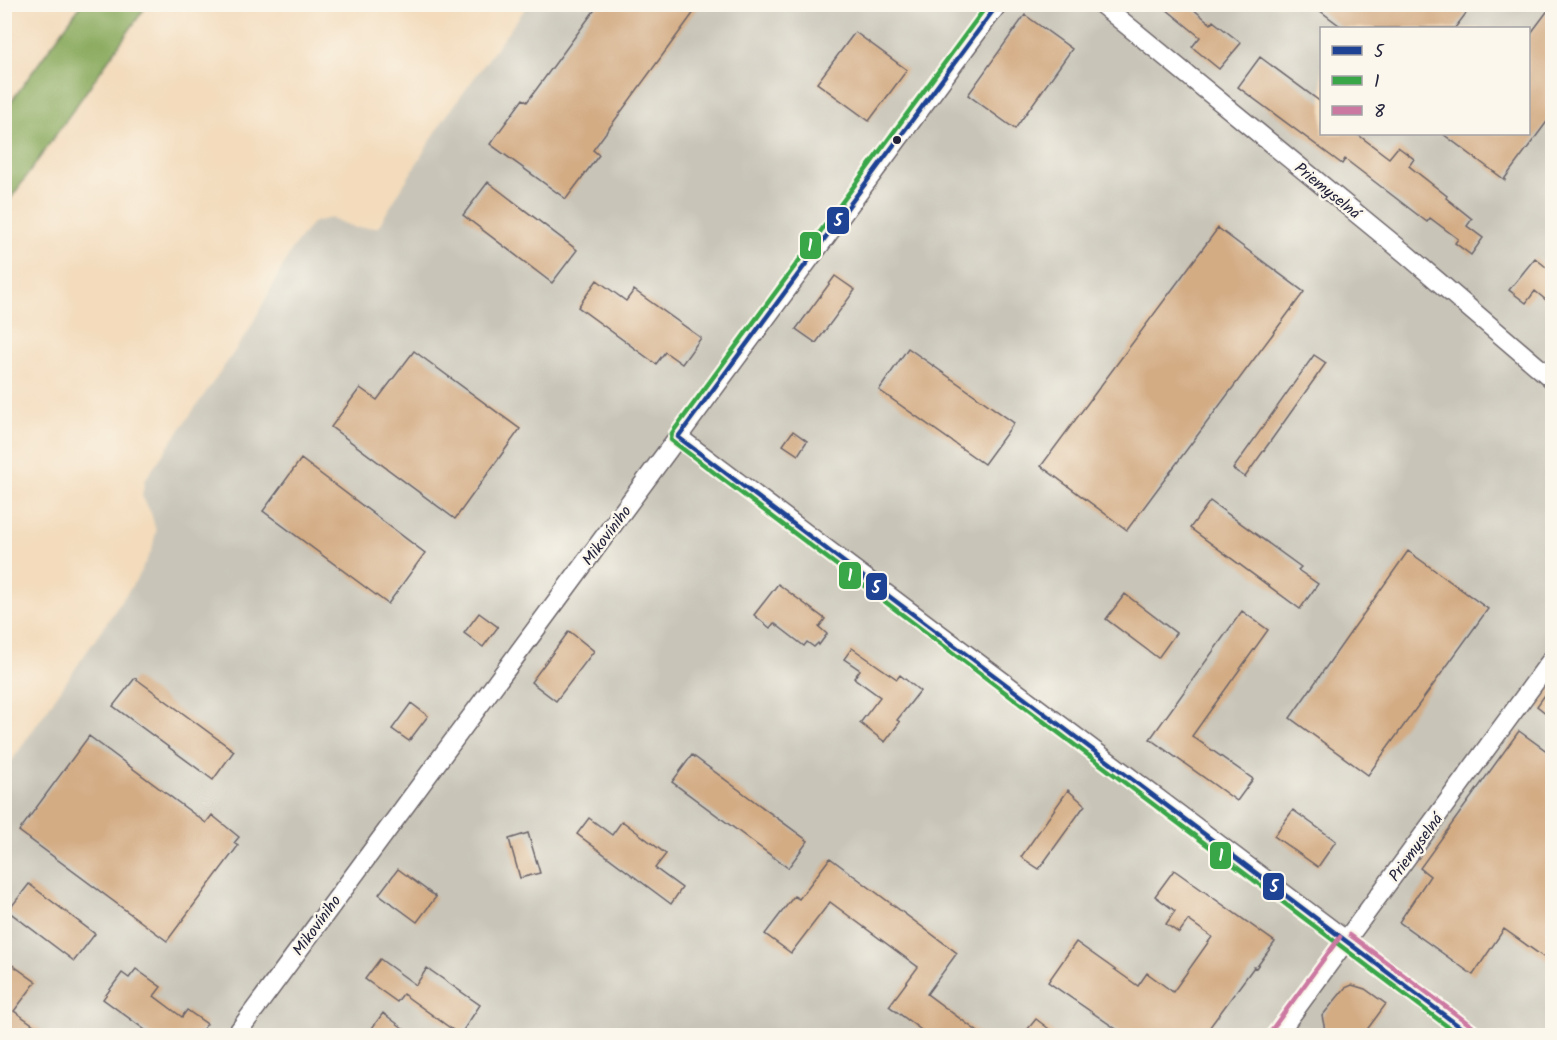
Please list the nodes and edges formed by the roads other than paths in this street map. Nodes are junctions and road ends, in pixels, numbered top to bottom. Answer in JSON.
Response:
{"nodes":[{"id":1,"x":998,"y":4,"type":"edge"},
{"id":2,"x":1101,"y":4,"type":"edge"},
{"id":3,"x":1552,"y":379,"type":"edge"},
{"id":4,"x":678,"y":437,"type":"junction"},
{"id":5,"x":1552,"y":659,"type":"edge"},
{"id":6,"x":1346,"y":941,"type":"junction"},
{"id":7,"x":235,"y":1035,"type":"edge"},
{"id":8,"x":1276,"y":1035,"type":"edge"},
{"id":9,"x":1473,"y":1035,"type":"edge"}],
"edges":[{"from":1,"to":4,"type":"street","name":"Mikovíniho"},
{"from":2,"to":3,"type":"street","name":"Priemyselná"},
{"from":4,"to":6,"type":"street"},
{"from":4,"to":7,"type":"street","name":"Mikovíniho"},
{"from":5,"to":6,"type":"street","name":"Priemyselná"},
{"from":6,"to":8,"type":"street","name":"Priemyselná"},
{"from":6,"to":9,"type":"street"}]}
